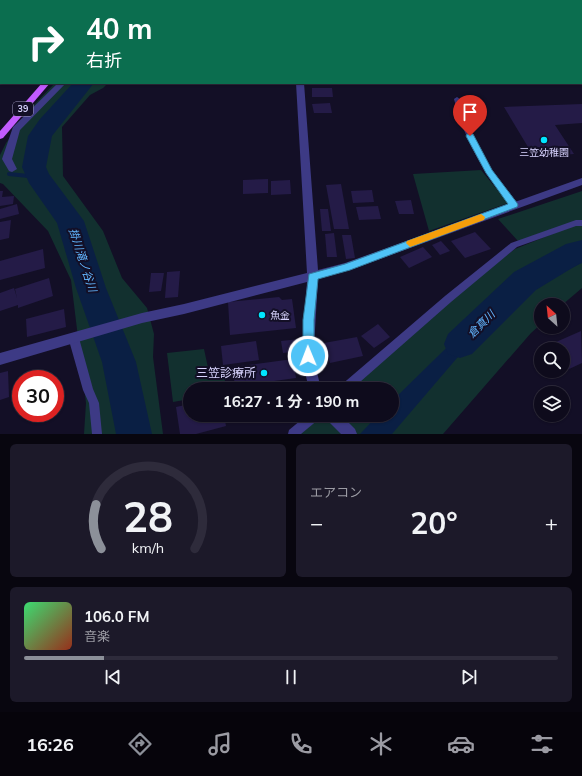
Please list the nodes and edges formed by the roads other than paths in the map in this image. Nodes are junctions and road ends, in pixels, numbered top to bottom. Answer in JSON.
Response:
{"nodes":[{"id":1,"x":45,"y":84,"type":"edge"},
{"id":2,"x":61,"y":84,"type":"edge"},
{"id":3,"x":300,"y":84,"type":"edge"},
{"id":4,"x":457,"y":99,"type":"dead end"},
{"id":5,"x":0,"y":136,"type":"edge"},
{"id":6,"x":12,"y":169,"type":"dead end"},
{"id":7,"x":582,"y":181,"type":"edge"},
{"id":8,"x":514,"y":205,"type":"junction"},
{"id":9,"x":582,"y":223,"type":"edge"},
{"id":10,"x":313,"y":277,"type":"junction"},
{"id":11,"x":78,"y":337,"type":"junction"},
{"id":12,"x":0,"y":359,"type":"edge"},
{"id":13,"x":314,"y":382,"type":"edge"},
{"id":14,"x":352,"y":382,"type":"edge"},
{"id":15,"x":307,"y":422,"type":"edge"},
{"id":16,"x":339,"y":422,"type":"edge"},
{"id":17,"x":97,"y":434,"type":"edge"},
{"id":18,"x":293,"y":434,"type":"edge"},
{"id":19,"x":350,"y":434,"type":"edge"}],
"edges":[{"from":1,"to":5,"type":"main road","number":"39"},
{"from":2,"to":6,"type":"street"},
{"from":3,"to":10,"type":"street"},
{"from":4,"to":8,"type":"lane"},
{"from":7,"to":8,"type":"street"},
{"from":8,"to":10,"type":"street"},
{"from":9,"to":14,"type":"lane"},
{"from":10,"to":11,"type":"street"},
{"from":10,"to":13,"type":"street"},
{"from":11,"to":12,"type":"street"},
{"from":11,"to":17,"type":"lane"},
{"from":15,"to":18,"type":"lane"},
{"from":16,"to":19,"type":"street"}]}
